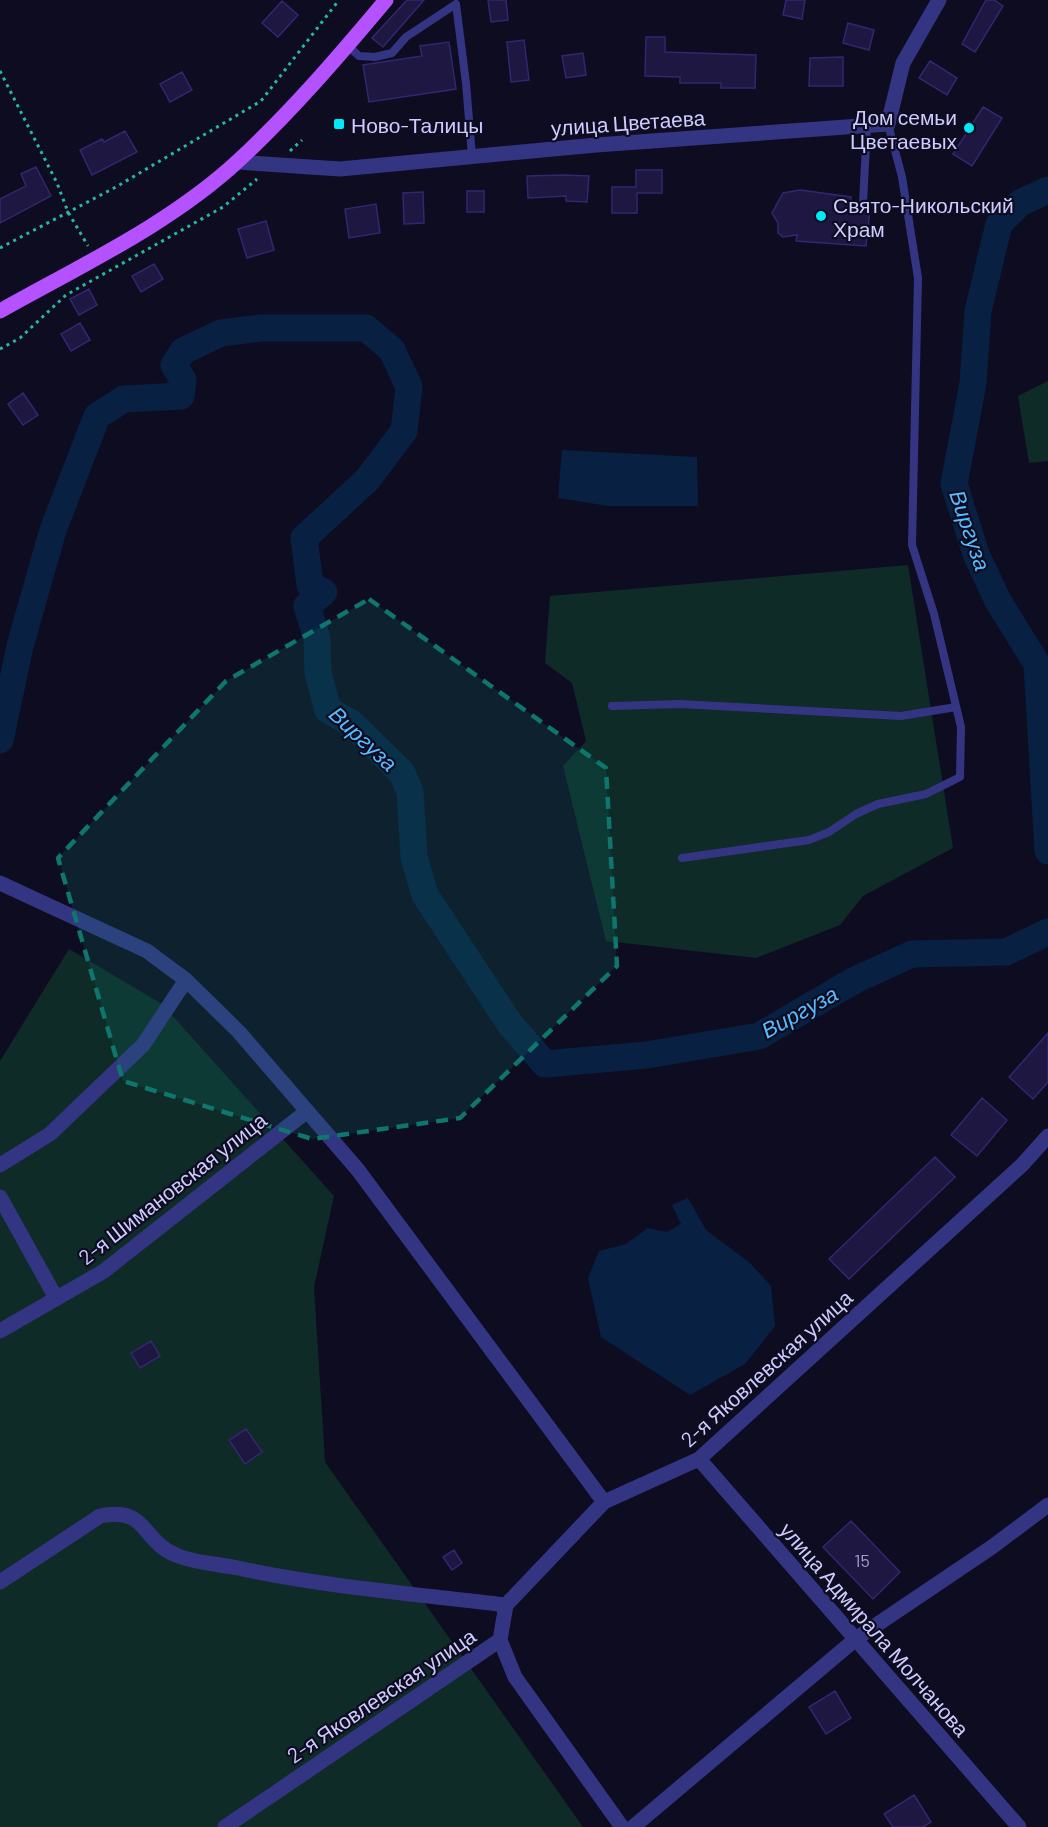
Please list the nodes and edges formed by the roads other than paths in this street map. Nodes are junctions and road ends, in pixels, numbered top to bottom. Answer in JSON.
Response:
{"nodes":[{"id":1,"x":386,"y":0,"type":"edge"},
{"id":2,"x":939,"y":0,"type":"edge"},
{"id":3,"x":348,"y":46,"type":"junction"},
{"id":4,"x":888,"y":124,"type":"junction"},
{"id":5,"x":867,"y":126,"type":"junction"},
{"id":6,"x":472,"y":156,"type":"junction"},
{"id":7,"x":237,"y":162,"type":"junction"},
{"id":8,"x":863,"y":203,"type":"dead end"},
{"id":9,"x":0,"y":311,"type":"edge"},
{"id":10,"x":612,"y":706,"type":"dead end"},
{"id":11,"x":956,"y":707,"type":"junction"},
{"id":12,"x":682,"y":858,"type":"dead end"},
{"id":13,"x":0,"y":883,"type":"edge"},
{"id":14,"x":186,"y":980,"type":"junction"},
{"id":15,"x":306,"y":1112,"type":"junction"},
{"id":16,"x":1048,"y":1136,"type":"edge"},
{"id":17,"x":0,"y":1165,"type":"edge"},
{"id":18,"x":0,"y":1197,"type":"edge"},
{"id":19,"x":56,"y":1298,"type":"junction"},
{"id":20,"x":0,"y":1331,"type":"edge"},
{"id":21,"x":699,"y":1459,"type":"junction"},
{"id":22,"x":604,"y":1502,"type":"junction"},
{"id":23,"x":1048,"y":1505,"type":"edge"},
{"id":24,"x":0,"y":1582,"type":"edge"},
{"id":25,"x":506,"y":1605,"type":"junction"},
{"id":26,"x":857,"y":1638,"type":"junction"},
{"id":27,"x":500,"y":1640,"type":"junction"},
{"id":28,"x":225,"y":1827,"type":"edge"},
{"id":29,"x":622,"y":1827,"type":"edge"},
{"id":30,"x":633,"y":1827,"type":"edge"},
{"id":31,"x":1019,"y":1827,"type":"edge"}],
"edges":[{"from":1,"to":3,"type":"main road"},
{"from":2,"to":4,"type":"street"},
{"from":3,"to":6,"type":"lane"},
{"from":3,"to":7,"type":"main road"},
{"from":4,"to":5,"type":"street","name":"улица Цветаева"},
{"from":4,"to":11,"type":"lane"},
{"from":5,"to":6,"type":"street","name":"улица Цветаева"},
{"from":5,"to":8,"type":"lane"},
{"from":6,"to":7,"type":"street","name":"улица Цветаева"},
{"from":7,"to":9,"type":"main road"},
{"from":10,"to":11,"type":"lane"},
{"from":11,"to":12,"type":"lane"},
{"from":13,"to":14,"type":"street"},
{"from":14,"to":15,"type":"street"},
{"from":14,"to":17,"type":"street"},
{"from":15,"to":19,"type":"street","name":"2-я Шимановская улица"},
{"from":15,"to":22,"type":"street"},
{"from":16,"to":21,"type":"street","name":"2-я Яковлевская улица"},
{"from":18,"to":19,"type":"street"},
{"from":19,"to":20,"type":"street","name":"2-я Шимановская улица"},
{"from":21,"to":22,"type":"street","name":"2-я Яковлевская улица"},
{"from":21,"to":26,"type":"street","name":"улица Адмирала Молчанова"},
{"from":22,"to":25,"type":"street","name":"2-я Яковлевская улица"},
{"from":23,"to":26,"type":"street"},
{"from":24,"to":25,"type":"street"},
{"from":25,"to":27,"type":"street","name":"2-я Яковлевская улица"},
{"from":26,"to":30,"type":"street"},
{"from":26,"to":31,"type":"street","name":"улица Адмирала Молчанова"},
{"from":27,"to":28,"type":"street","name":"2-я Яковлевская улица"},
{"from":27,"to":29,"type":"street"}]}
